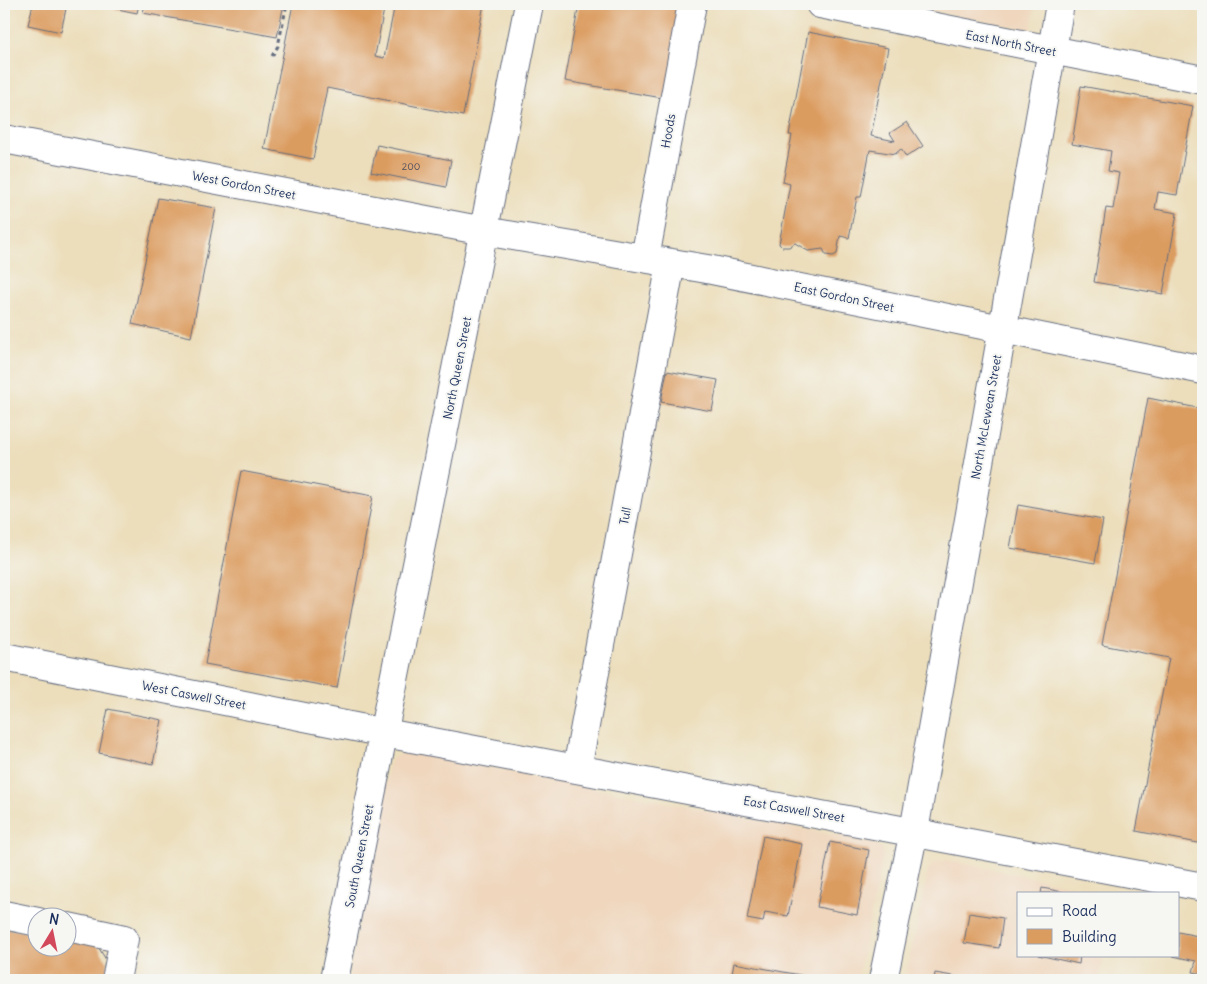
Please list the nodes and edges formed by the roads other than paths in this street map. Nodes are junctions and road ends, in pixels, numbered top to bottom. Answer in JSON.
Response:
{"nodes":[{"id":1,"x":529,"y":4,"type":"edge"},
{"id":2,"x":692,"y":4,"type":"edge"},
{"id":3,"x":820,"y":4,"type":"edge"},
{"id":4,"x":1060,"y":4,"type":"edge"},
{"id":5,"x":1052,"y":51,"type":"junction"},
{"id":6,"x":1203,"y":80,"type":"edge"},
{"id":7,"x":4,"y":139,"type":"edge"},
{"id":8,"x":484,"y":231,"type":"junction"},
{"id":9,"x":658,"y":261,"type":"junction"},
{"id":10,"x":1002,"y":330,"type":"junction"},
{"id":11,"x":1203,"y":370,"type":"edge"},
{"id":12,"x":4,"y":657,"type":"edge"},
{"id":13,"x":384,"y":733,"type":"junction"},
{"id":14,"x":577,"y":769,"type":"junction"},
{"id":15,"x":914,"y":831,"type":"junction"},
{"id":16,"x":1203,"y":887,"type":"edge"},
{"id":17,"x":4,"y":915,"type":"edge"},
{"id":18,"x":28,"y":920,"type":"edge"},
{"id":19,"x":78,"y":930,"type":"edge"},
{"id":20,"x":116,"y":980,"type":"edge"},
{"id":21,"x":334,"y":980,"type":"edge"},
{"id":22,"x":883,"y":980,"type":"edge"}],
"edges":[{"from":1,"to":8,"type":"street","name":"North Queen Street"},
{"from":2,"to":9,"type":"street","name":"Hoods"},
{"from":3,"to":5,"type":"street","name":"East North Street"},
{"from":4,"to":5,"type":"street","name":"North McLewean Street"},
{"from":5,"to":6,"type":"street","name":"East North Street"},
{"from":5,"to":10,"type":"street","name":"North McLewean Street"},
{"from":7,"to":8,"type":"street","name":"West Gordon Street"},
{"from":8,"to":9,"type":"street","name":"East Gordon Street"},
{"from":8,"to":13,"type":"street","name":"North Queen Street"},
{"from":9,"to":10,"type":"street","name":"East Gordon Street"},
{"from":9,"to":14,"type":"street","name":"Tull"},
{"from":10,"to":11,"type":"street","name":"East Gordon Street"},
{"from":10,"to":15,"type":"street","name":"North McLewean Street"},
{"from":12,"to":13,"type":"street","name":"West Caswell Street"},
{"from":13,"to":14,"type":"street","name":"East Caswell Street"},
{"from":13,"to":21,"type":"street","name":"South Queen Street"},
{"from":14,"to":15,"type":"street","name":"East Caswell Street"},
{"from":15,"to":16,"type":"street","name":"East Caswell Street"},
{"from":15,"to":22,"type":"street","name":"North McLewean Street"},
{"from":17,"to":18,"type":"street"},
{"from":19,"to":20,"type":"street"}]}
